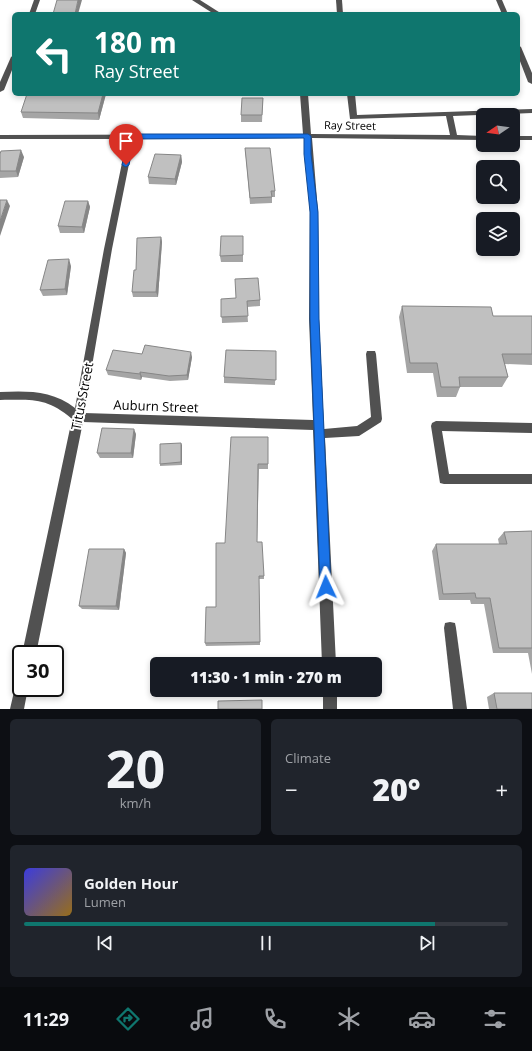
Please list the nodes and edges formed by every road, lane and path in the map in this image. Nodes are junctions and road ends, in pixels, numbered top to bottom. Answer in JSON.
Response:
{"nodes":[{"id":1,"x":38,"y":0,"type":"edge"},
{"id":2,"x":195,"y":0,"type":"edge"},
{"id":3,"x":339,"y":0,"type":"edge"},
{"id":4,"x":499,"y":0,"type":"edge"},
{"id":5,"x":33,"y":12,"type":"edge"},
{"id":6,"x":216,"y":12,"type":"edge"},
{"id":7,"x":340,"y":12,"type":"edge"},
{"id":8,"x":504,"y":12,"type":"edge"},
{"id":9,"x":520,"y":52,"type":"edge"},
{"id":10,"x":12,"y":62,"type":"edge"},
{"id":11,"x":532,"y":82,"type":"edge"},
{"id":12,"x":0,"y":90,"type":"edge"},
{"id":13,"x":304,"y":96,"type":"edge"},
{"id":14,"x":350,"y":96,"type":"edge"},
{"id":15,"x":532,"y":111,"type":"edge"},
{"id":16,"x":449,"y":114,"type":"junction"},
{"id":17,"x":0,"y":136,"type":"edge"},
{"id":18,"x":308,"y":136,"type":"junction"},
{"id":19,"x":131,"y":137,"type":"junction"},
{"id":20,"x":454,"y":138,"type":"junction"},
{"id":21,"x":476,"y":138,"type":"edge"},
{"id":22,"x":520,"y":138,"type":"edge"},
{"id":23,"x":532,"y":138,"type":"edge"},
{"id":24,"x":371,"y":354,"type":"dead end"},
{"id":25,"x":0,"y":396,"type":"edge"},
{"id":26,"x":78,"y":417,"type":"junction"},
{"id":27,"x":532,"y":428,"type":"edge"},
{"id":28,"x":319,"y":429,"type":"junction"},
{"id":29,"x":532,"y":479,"type":"edge"},
{"id":30,"x":450,"y":628,"type":"dead end"},
{"id":31,"x":31,"y":645,"type":"edge"},
{"id":32,"x":329,"y":657,"type":"edge"},
{"id":33,"x":19,"y":697,"type":"edge"},
{"id":34,"x":330,"y":697,"type":"edge"},
{"id":35,"x":17,"y":709,"type":"edge"},
{"id":36,"x":330,"y":709,"type":"edge"},
{"id":37,"x":460,"y":709,"type":"edge"}],
"edges":[{"from":1,"to":5,"type":"street"},
{"from":2,"to":6,"type":"street"},
{"from":3,"to":7,"type":"street"},
{"from":4,"to":8,"type":"street"},
{"from":9,"to":11,"type":"street"},
{"from":10,"to":12,"type":"street"},
{"from":13,"to":18,"type":"street"},
{"from":14,"to":16,"type":"street"},
{"from":15,"to":16,"type":"street"},
{"from":16,"to":20,"type":"street"},
{"from":17,"to":19,"type":"street","name":"Ray Street"},
{"from":18,"to":19,"type":"street","name":"Ray Street"},
{"from":18,"to":20,"type":"street","name":"Ray Street"},
{"from":18,"to":28,"type":"street"},
{"from":19,"to":26,"type":"street","name":"Titus Street"},
{"from":20,"to":21,"type":"street","name":"Ray Street"},
{"from":22,"to":23,"type":"street"},
{"from":24,"to":28,"type":"street","name":"Auburn Street"},
{"from":25,"to":26,"type":"street"},
{"from":26,"to":28,"type":"street","name":"Auburn Street"},
{"from":26,"to":31,"type":"street","name":"Titus Street"},
{"from":27,"to":29,"type":"street"},
{"from":28,"to":32,"type":"street"},
{"from":30,"to":37,"type":"street"},
{"from":33,"to":35,"type":"street"},
{"from":34,"to":36,"type":"street"}]}
